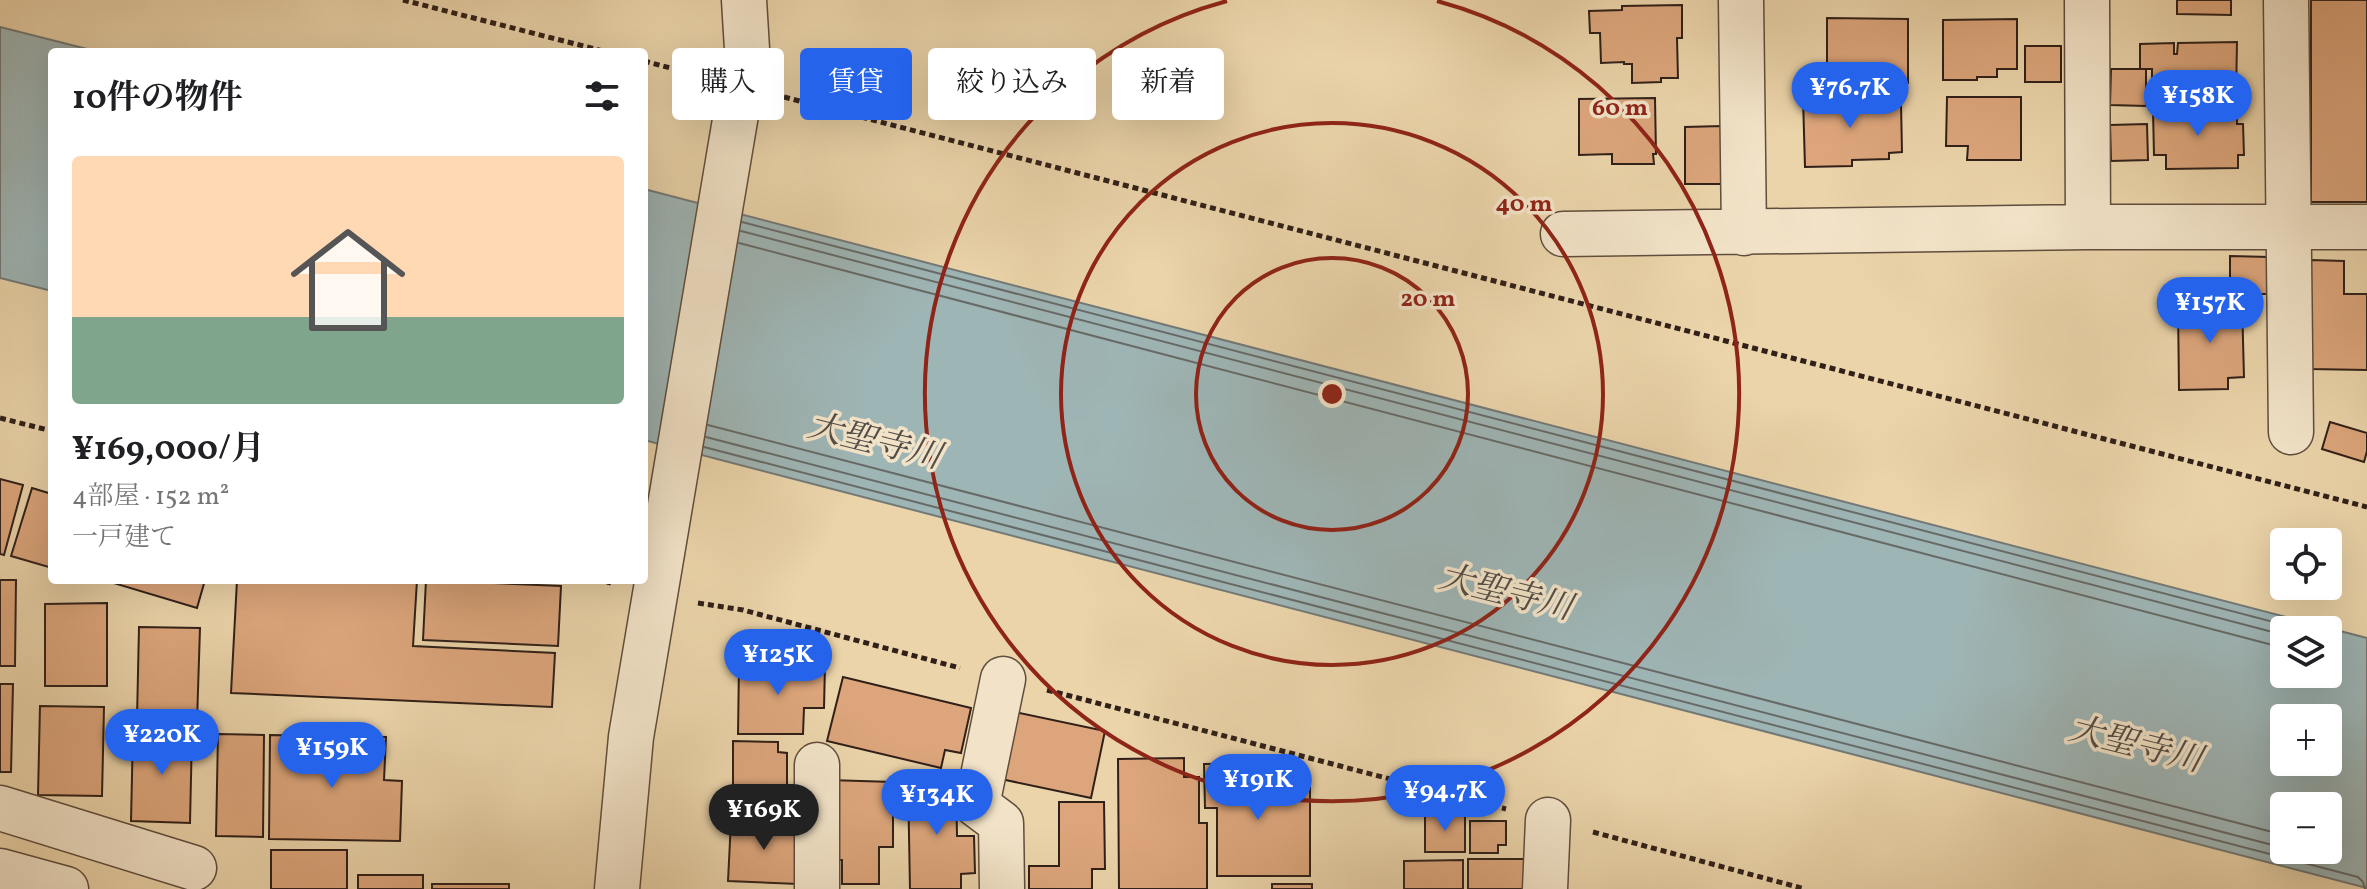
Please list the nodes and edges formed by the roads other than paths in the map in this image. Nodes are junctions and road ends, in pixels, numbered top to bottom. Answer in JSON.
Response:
{"nodes":[{"id":1,"x":744,"y":0,"type":"edge"},
{"id":2,"x":1741,"y":0,"type":"edge"},
{"id":3,"x":2087,"y":0,"type":"edge"},
{"id":4,"x":2286,"y":0,"type":"edge"},
{"id":5,"x":2088,"y":227,"type":"junction"},
{"id":6,"x":2367,"y":227,"type":"edge"},
{"id":7,"x":2288,"y":228,"type":"junction"},
{"id":8,"x":1744,"y":233,"type":"junction"},
{"id":9,"x":1563,"y":234,"type":"dead end"},
{"id":10,"x":2291,"y":432,"type":"dead end"},
{"id":11,"x":1003,"y":679,"type":"road end"},
{"id":12,"x":817,"y":765,"type":"dead end"},
{"id":13,"x":0,"y":808,"type":"edge"},
{"id":14,"x":1548,"y":820,"type":"road end"},
{"id":15,"x":194,"y":868,"type":"dead end"},
{"id":16,"x":0,"y":871,"type":"edge"},
{"id":17,"x":66,"y":889,"type":"edge"},
{"id":18,"x":617,"y":889,"type":"edge"},
{"id":19,"x":817,"y":889,"type":"edge"},
{"id":20,"x":1002,"y":889,"type":"edge"},
{"id":21,"x":1545,"y":889,"type":"edge"}],
"edges":[{"from":1,"to":18,"type":"street"},
{"from":2,"to":8,"type":"street"},
{"from":3,"to":5,"type":"street"},
{"from":4,"to":7,"type":"street"},
{"from":5,"to":7,"type":"street"},
{"from":5,"to":8,"type":"street"},
{"from":6,"to":7,"type":"street"},
{"from":7,"to":10,"type":"street"},
{"from":8,"to":9,"type":"street"},
{"from":11,"to":20,"type":"street"},
{"from":12,"to":19,"type":"street"},
{"from":13,"to":15,"type":"street"},
{"from":14,"to":21,"type":"street"},
{"from":16,"to":17,"type":"street"}]}
